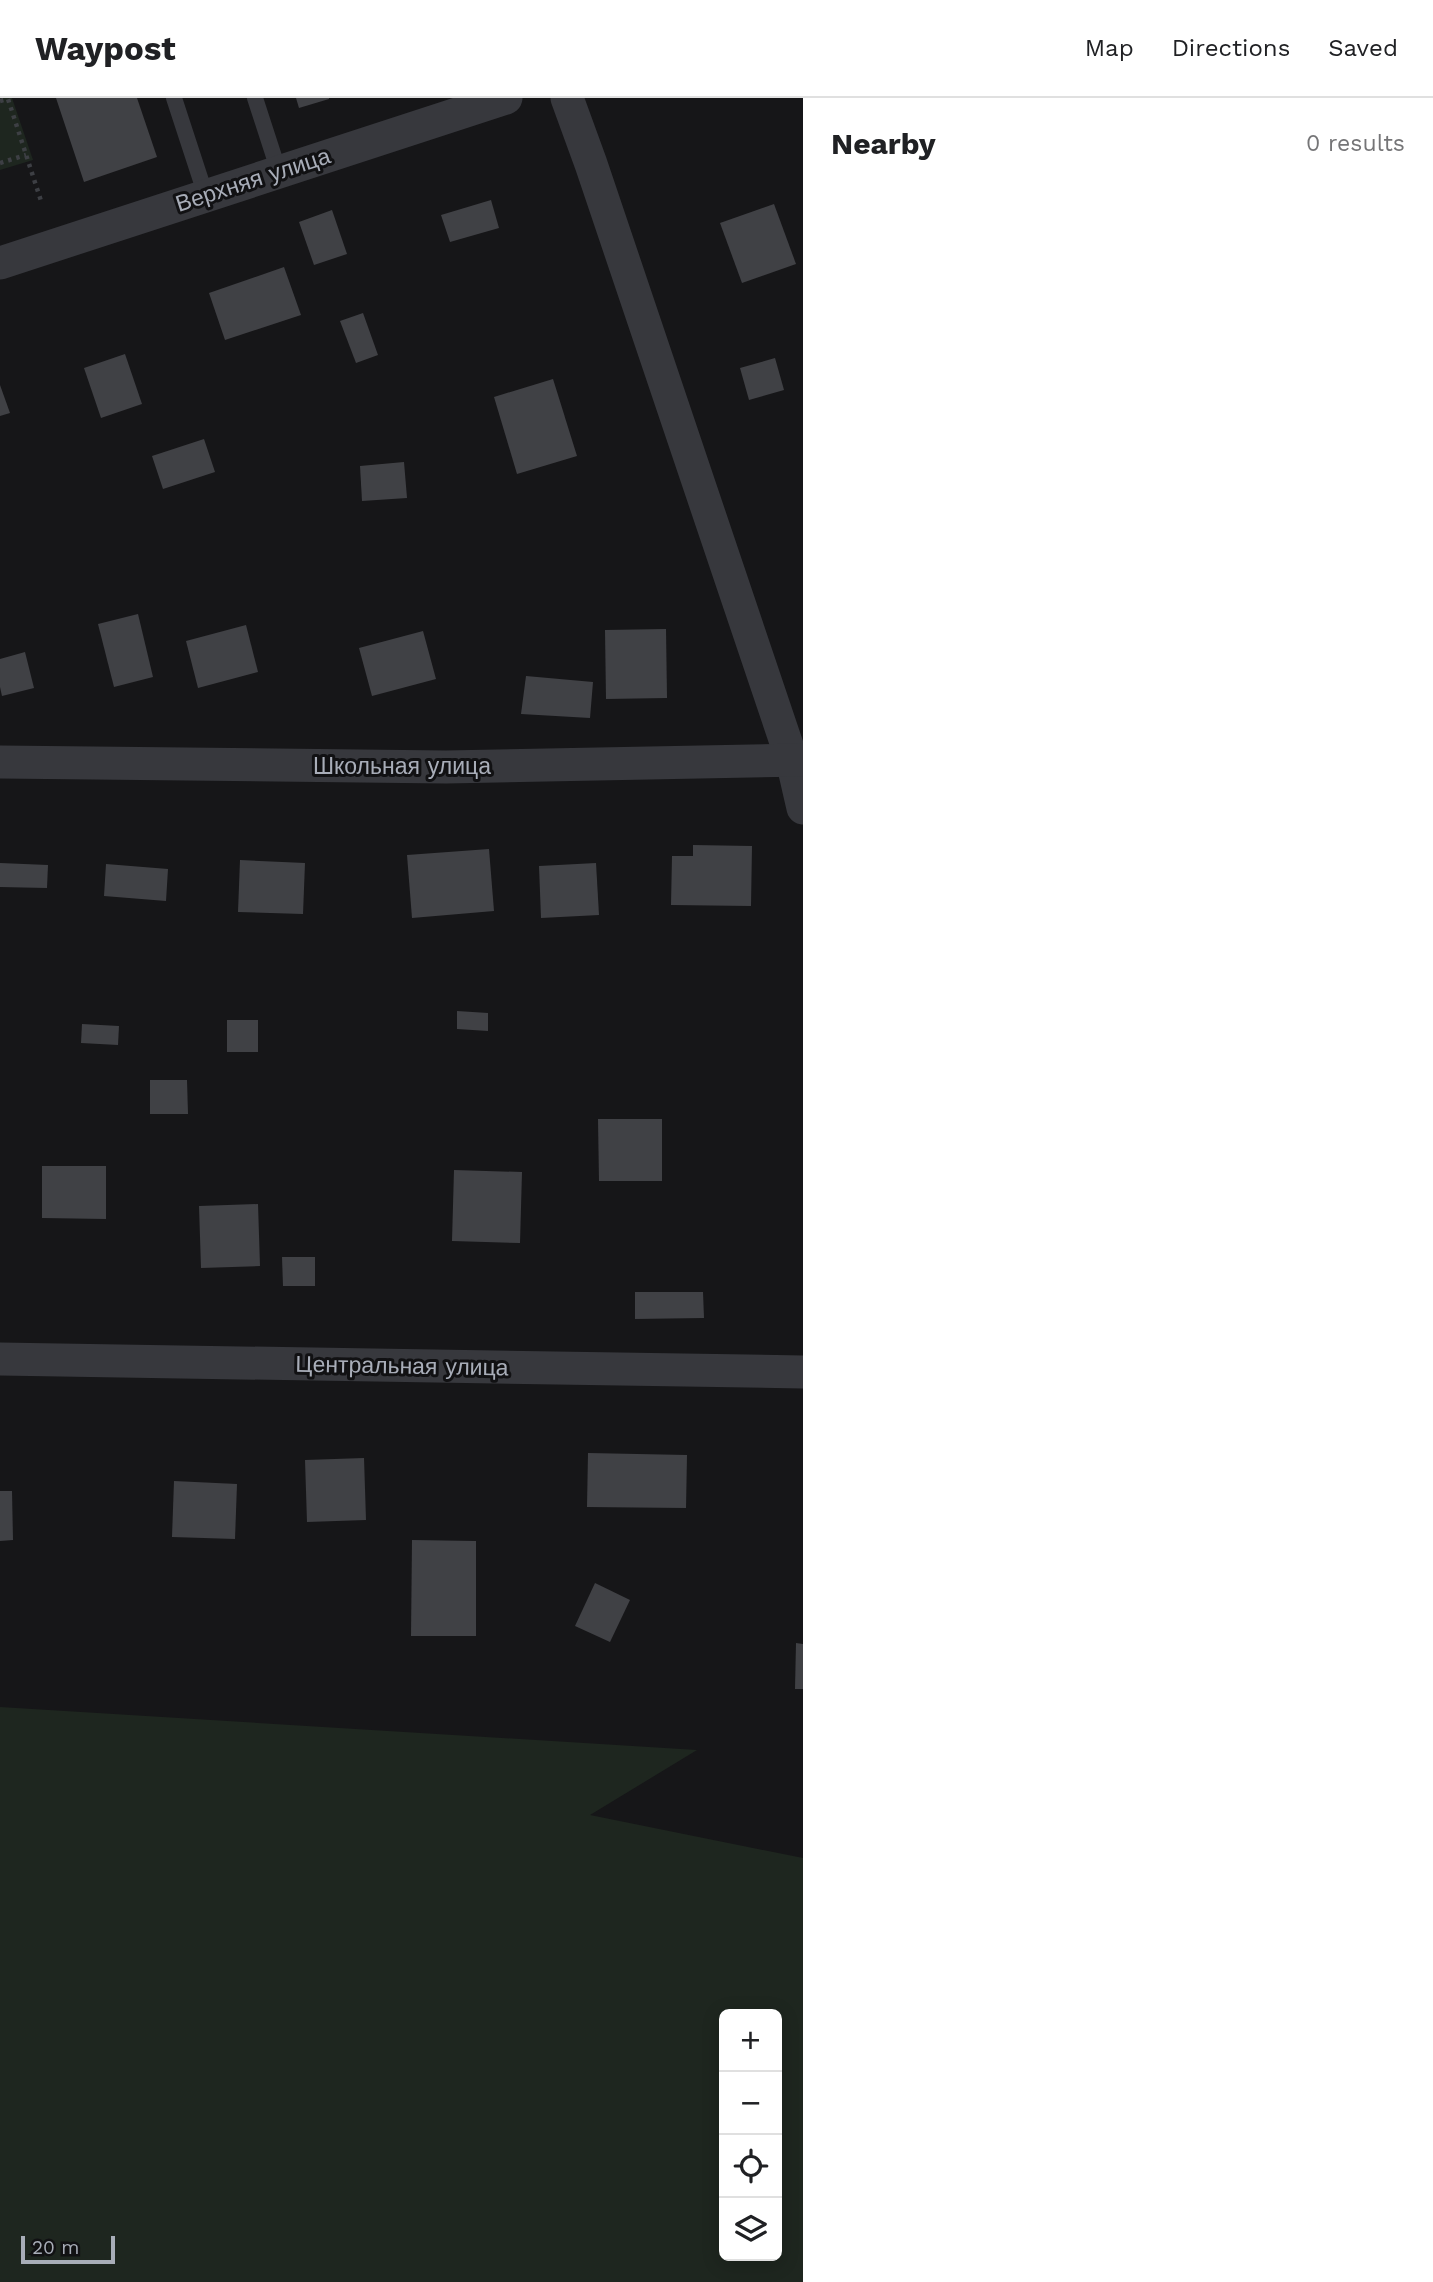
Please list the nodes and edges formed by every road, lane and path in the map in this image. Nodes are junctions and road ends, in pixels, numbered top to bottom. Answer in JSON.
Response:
{"nodes":[{"id":1,"x":174,"y":98,"type":"edge"},
{"id":2,"x":255,"y":98,"type":"edge"},
{"id":3,"x":506,"y":98,"type":"edge"},
{"id":4,"x":568,"y":98,"type":"edge"},
{"id":5,"x":0,"y":102,"type":"edge"},
{"id":6,"x":459,"y":105,"type":"edge"},
{"id":7,"x":26,"y":155,"type":"junction"},
{"id":8,"x":0,"y":163,"type":"edge"},
{"id":9,"x":279,"y":172,"type":"junction"},
{"id":10,"x":206,"y":196,"type":"junction"},
{"id":11,"x":43,"y":204,"type":"dead end"},
{"id":12,"x":0,"y":263,"type":"edge"},
{"id":13,"x":797,"y":760,"type":"edge"},
{"id":14,"x":0,"y":762,"type":"edge"},
{"id":15,"x":803,"y":808,"type":"edge"},
{"id":16,"x":0,"y":1359,"type":"edge"},
{"id":17,"x":803,"y":1372,"type":"edge"}],
"edges":[{"from":1,"to":10,"type":"lane"},
{"from":2,"to":9,"type":"lane"},
{"from":3,"to":6,"type":"street","name":"Верхняя улица"},
{"from":4,"to":13,"type":"street"},
{"from":5,"to":7,"type":"path"},
{"from":6,"to":9,"type":"street","name":"Верхняя улица"},
{"from":7,"to":8,"type":"path"},
{"from":7,"to":11,"type":"path"},
{"from":9,"to":10,"type":"street","name":"Верхняя улица"},
{"from":10,"to":12,"type":"street","name":"Верхняя улица"},
{"from":13,"to":14,"type":"street","name":"Школьная улица"},
{"from":13,"to":15,"type":"street"},
{"from":16,"to":17,"type":"street","name":"Центральная улица"}]}
